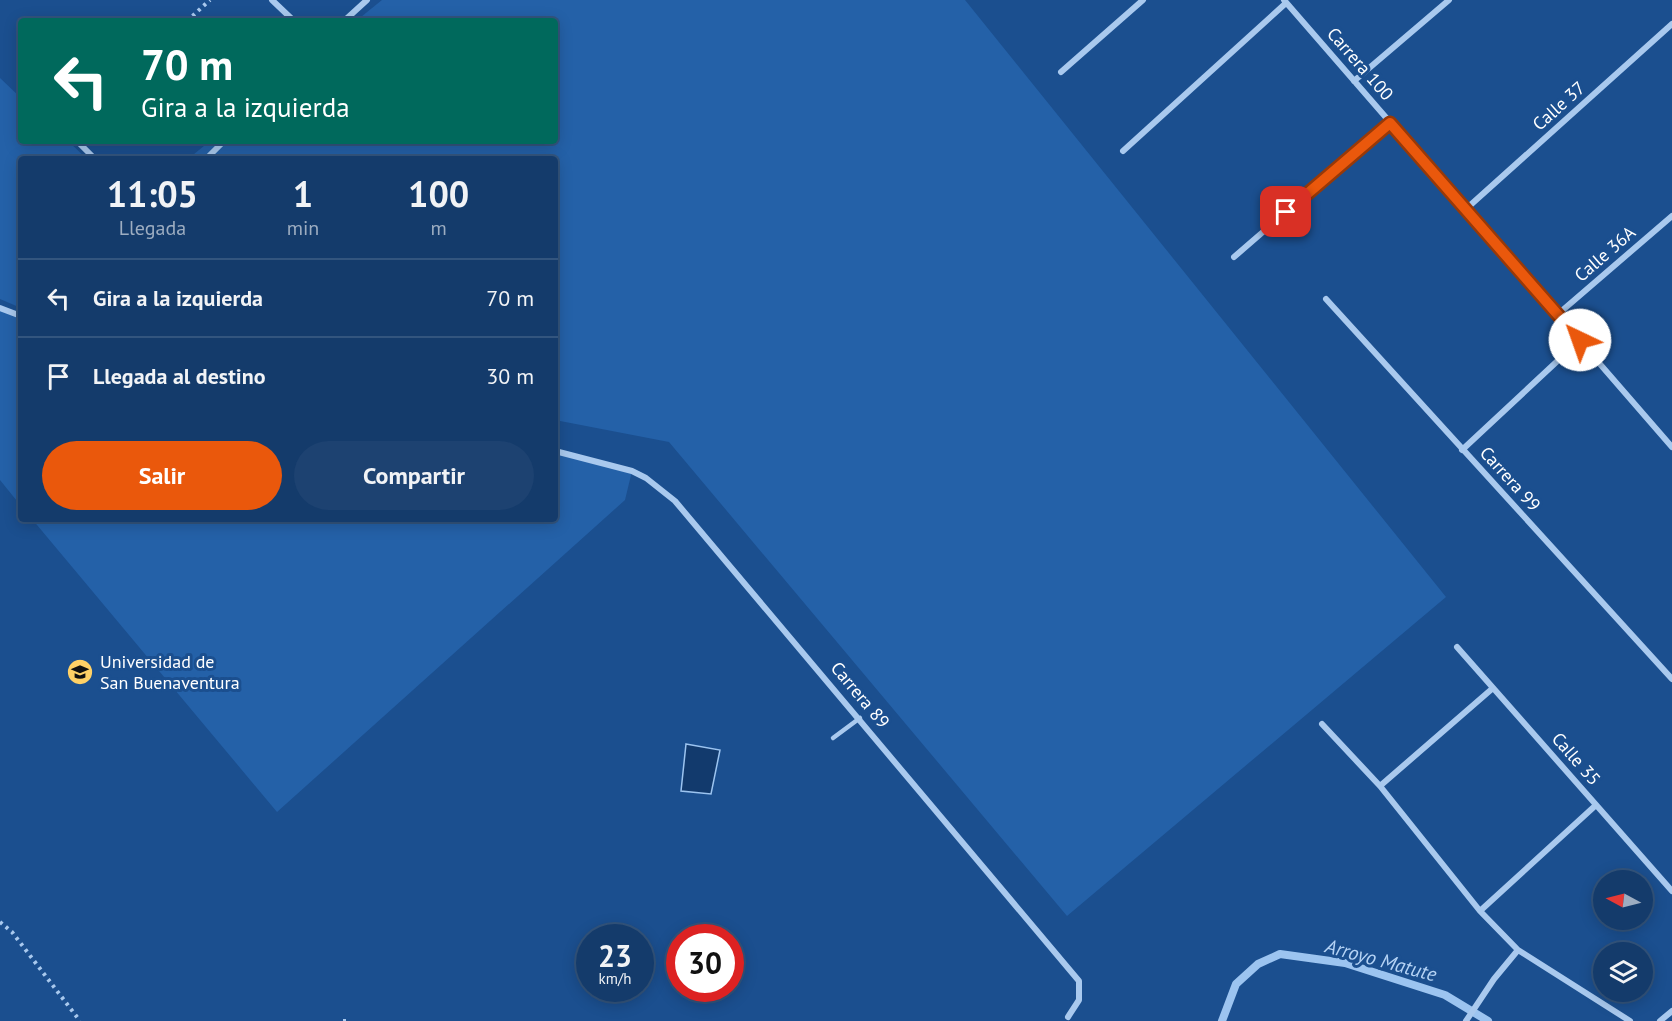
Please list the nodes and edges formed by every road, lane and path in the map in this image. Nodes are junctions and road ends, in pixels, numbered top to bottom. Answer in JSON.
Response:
{"nodes":[{"id":1,"x":210,"y":0,"type":"edge"},
{"id":2,"x":272,"y":0,"type":"edge"},
{"id":3,"x":367,"y":0,"type":"edge"},
{"id":4,"x":1143,"y":0,"type":"edge"},
{"id":5,"x":1449,"y":0,"type":"edge"},
{"id":6,"x":1285,"y":1,"type":"edge"},
{"id":7,"x":190,"y":18,"type":"edge"},
{"id":8,"x":291,"y":18,"type":"edge"},
{"id":9,"x":347,"y":18,"type":"edge"},
{"id":10,"x":1672,"y":24,"type":"edge"},
{"id":11,"x":1061,"y":72,"type":"dead end"},
{"id":12,"x":1354,"y":81,"type":"junction"},
{"id":13,"x":1390,"y":123,"type":"junction"},
{"id":14,"x":80,"y":144,"type":"edge"},
{"id":15,"x":221,"y":144,"type":"edge"},
{"id":16,"x":1123,"y":150,"type":"dead end"},
{"id":17,"x":92,"y":156,"type":"edge"},
{"id":18,"x":209,"y":156,"type":"edge"},
{"id":19,"x":1466,"y":209,"type":"junction"},
{"id":20,"x":1672,"y":216,"type":"edge"},
{"id":21,"x":1234,"y":257,"type":"dead end"},
{"id":22,"x":1326,"y":299,"type":"dead end"},
{"id":23,"x":0,"y":308,"type":"edge"},
{"id":24,"x":18,"y":314,"type":"edge"},
{"id":25,"x":1557,"y":315,"type":"junction"},
{"id":26,"x":1580,"y":340,"type":"junction"},
{"id":27,"x":1672,"y":447,"type":"edge"},
{"id":28,"x":1462,"y":450,"type":"junction"},
{"id":29,"x":558,"y":452,"type":"edge"},
{"id":30,"x":1457,"y":647,"type":"dead end"},
{"id":31,"x":1672,"y":679,"type":"edge"},
{"id":32,"x":1493,"y":688,"type":"junction"},
{"id":33,"x":860,"y":718,"type":"junction"},
{"id":34,"x":1322,"y":724,"type":"dead end"},
{"id":35,"x":833,"y":738,"type":"dead end"},
{"id":36,"x":1380,"y":786,"type":"junction"},
{"id":37,"x":1596,"y":805,"type":"junction"},
{"id":38,"x":1672,"y":891,"type":"edge"},
{"id":39,"x":1480,"y":911,"type":"junction"},
{"id":40,"x":0,"y":922,"type":"edge"},
{"id":41,"x":1518,"y":950,"type":"junction"},
{"id":42,"x":1672,"y":1011,"type":"edge"},
{"id":43,"x":1068,"y":1017,"type":"dead end"},
{"id":44,"x":80,"y":1021,"type":"edge"},
{"id":45,"x":343,"y":1021,"type":"edge"},
{"id":46,"x":348,"y":1021,"type":"edge"},
{"id":47,"x":1466,"y":1021,"type":"edge"},
{"id":48,"x":1630,"y":1021,"type":"edge"},
{"id":49,"x":1660,"y":1021,"type":"edge"}],
"edges":[{"from":1,"to":7,"type":"path"},
{"from":2,"to":8,"type":"street"},
{"from":3,"to":9,"type":"street"},
{"from":4,"to":11,"type":"street"},
{"from":5,"to":12,"type":"street"},
{"from":6,"to":12,"type":"street","name":"Carrera 100"},
{"from":6,"to":16,"type":"street"},
{"from":10,"to":19,"type":"street","name":"Calle 37"},
{"from":12,"to":13,"type":"street","name":"Carrera 100"},
{"from":13,"to":19,"type":"street","name":"Carrera 100"},
{"from":13,"to":21,"type":"street"},
{"from":14,"to":17,"type":"street"},
{"from":15,"to":18,"type":"street"},
{"from":19,"to":25,"type":"street","name":"Carrera 100"},
{"from":20,"to":25,"type":"street","name":"Calle 36A"},
{"from":22,"to":28,"type":"street","name":"Carrera 99"},
{"from":23,"to":24,"type":"street"},
{"from":25,"to":26,"type":"street","name":"Carrera 100"},
{"from":26,"to":27,"type":"street","name":"Carrera 100"},
{"from":26,"to":28,"type":"street"},
{"from":28,"to":31,"type":"street","name":"Carrera 99"},
{"from":29,"to":33,"type":"street","name":"Carrera 89"},
{"from":30,"to":32,"type":"street","name":"Calle 35"},
{"from":32,"to":36,"type":"street"},
{"from":32,"to":37,"type":"street","name":"Calle 35"},
{"from":33,"to":35,"type":"lane"},
{"from":33,"to":43,"type":"street","name":"Carrera 89"},
{"from":34,"to":36,"type":"street"},
{"from":36,"to":39,"type":"street"},
{"from":37,"to":38,"type":"street","name":"Calle 35"},
{"from":37,"to":39,"type":"street"},
{"from":39,"to":41,"type":"street"},
{"from":40,"to":44,"type":"path"},
{"from":41,"to":47,"type":"street"},
{"from":41,"to":48,"type":"street"},
{"from":42,"to":49,"type":"street"},
{"from":45,"to":46,"type":"path"}]}
